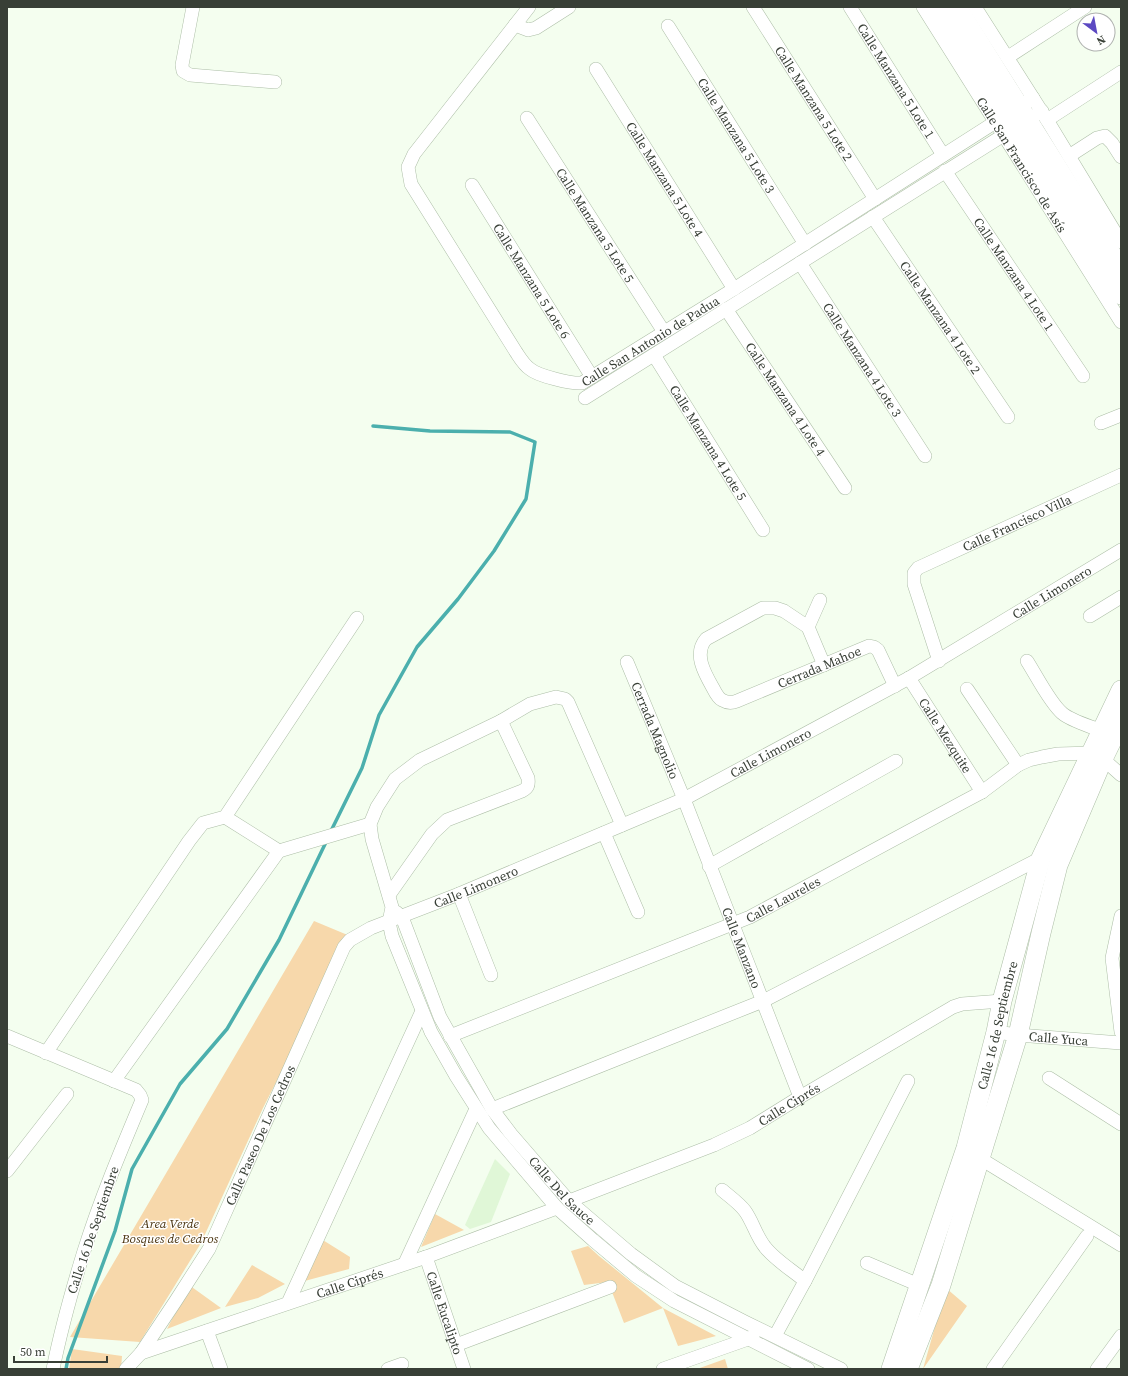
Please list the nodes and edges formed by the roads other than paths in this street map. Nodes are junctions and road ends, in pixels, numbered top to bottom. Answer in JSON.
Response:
{"nodes":[{"id":1,"x":193,"y":7,"type":"edge"},
{"id":2,"x":529,"y":7,"type":"edge"},
{"id":3,"x":569,"y":7,"type":"edge"},
{"id":4,"x":753,"y":7,"type":"edge"},
{"id":5,"x":850,"y":7,"type":"edge"},
{"id":6,"x":923,"y":7,"type":"edge"},
{"id":7,"x":940,"y":7,"type":"edge"},
{"id":8,"x":957,"y":7,"type":"edge"},
{"id":9,"x":975,"y":7,"type":"edge"},
{"id":10,"x":1085,"y":7,"type":"edge"},
{"id":11,"x":515,"y":25,"type":"junction"},
{"id":12,"x":668,"y":26,"type":"dead end"},
{"id":13,"x":1008,"y":57,"type":"junction"},
{"id":14,"x":596,"y":69,"type":"dead end"},
{"id":15,"x":1121,"y":72,"type":"edge"},
{"id":16,"x":275,"y":82,"type":"dead end"},
{"id":17,"x":1021,"y":117,"type":"junction"},
{"id":18,"x":527,"y":118,"type":"dead end"},
{"id":19,"x":943,"y":155,"type":"junction"},
{"id":20,"x":1069,"y":156,"type":"junction"},
{"id":21,"x":1121,"y":157,"type":"edge"},
{"id":22,"x":945,"y":171,"type":"junction"},
{"id":23,"x":472,"y":185,"type":"dead end"},
{"id":24,"x":875,"y":199,"type":"junction"},
{"id":25,"x":873,"y":217,"type":"junction"},
{"id":26,"x":1121,"y":242,"type":"edge"},
{"id":27,"x":805,"y":244,"type":"junction"},
{"id":28,"x":800,"y":263,"type":"junction"},
{"id":29,"x":1121,"y":269,"type":"edge"},
{"id":30,"x":734,"y":289,"type":"junction"},
{"id":31,"x":1121,"y":296,"type":"edge"},
{"id":32,"x":726,"y":310,"type":"junction"},
{"id":33,"x":1121,"y":322,"type":"edge"},
{"id":34,"x":664,"y":332,"type":"junction"},
{"id":35,"x":654,"y":355,"type":"junction"},
{"id":36,"x":1084,"y":376,"type":"dead end"},
{"id":37,"x":592,"y":377,"type":"junction"},
{"id":38,"x":585,"y":398,"type":"dead end"},
{"id":39,"x":1121,"y":415,"type":"edge"},
{"id":40,"x":1008,"y":417,"type":"dead end"},
{"id":41,"x":1101,"y":423,"type":"dead end"},
{"id":42,"x":925,"y":456,"type":"dead end"},
{"id":43,"x":1121,"y":475,"type":"edge"},
{"id":44,"x":845,"y":488,"type":"dead end"},
{"id":45,"x":763,"y":530,"type":"dead end"},
{"id":46,"x":1121,"y":550,"type":"edge"},
{"id":47,"x":1121,"y":597,"type":"edge"},
{"id":48,"x":820,"y":600,"type":"dead end"},
{"id":49,"x":1090,"y":616,"type":"dead end"},
{"id":50,"x":357,"y":618,"type":"dead end"},
{"id":51,"x":808,"y":627,"type":"junction"},
{"id":52,"x":939,"y":660,"type":"junction"},
{"id":53,"x":1027,"y":661,"type":"dead end"},
{"id":54,"x":627,"y":662,"type":"dead end"},
{"id":55,"x":824,"y":665,"type":"junction"},
{"id":56,"x":909,"y":678,"type":"junction"},
{"id":57,"x":896,"y":686,"type":"junction"},
{"id":58,"x":967,"y":689,"type":"dead end"},
{"id":59,"x":1121,"y":690,"type":"edge"},
{"id":60,"x":501,"y":721,"type":"junction"},
{"id":61,"x":1121,"y":722,"type":"edge"},
{"id":62,"x":1102,"y":731,"type":"junction"},
{"id":63,"x":1107,"y":760,"type":"edge"},
{"id":64,"x":896,"y":761,"type":"dead end"},
{"id":65,"x":1018,"y":765,"type":"junction"},
{"id":66,"x":1121,"y":775,"type":"edge"},
{"id":67,"x":982,"y":792,"type":"junction"},
{"id":68,"x":684,"y":799,"type":"junction"},
{"id":69,"x":225,"y":818,"type":"junction"},
{"id":70,"x":370,"y":824,"type":"junction"},
{"id":71,"x":622,"y":825,"type":"junction"},
{"id":72,"x":604,"y":833,"type":"junction"},
{"id":73,"x":279,"y":851,"type":"junction"},
{"id":74,"x":1041,"y":858,"type":"junction"},
{"id":75,"x":709,"y":866,"type":"junction"},
{"id":76,"x":459,"y":894,"type":"junction"},
{"id":77,"x":390,"y":901,"type":"junction"},
{"id":78,"x":638,"y":912,"type":"dead end"},
{"id":79,"x":1121,"y":916,"type":"edge"},
{"id":80,"x":402,"y":918,"type":"junction"},
{"id":81,"x":389,"y":922,"type":"junction"},
{"id":82,"x":733,"y":924,"type":"junction"},
{"id":83,"x":492,"y":975,"type":"dead end"},
{"id":84,"x":763,"y":1001,"type":"junction"},
{"id":85,"x":1002,"y":1001,"type":"junction"},
{"id":86,"x":1120,"y":1010,"type":"edge"},
{"id":87,"x":422,"y":1011,"type":"junction"},
{"id":88,"x":996,"y":1032,"type":"junction"},
{"id":89,"x":1121,"y":1032,"type":"edge"},
{"id":90,"x":1018,"y":1035,"type":"junction"},
{"id":91,"x":450,"y":1036,"type":"junction"},
{"id":92,"x":8,"y":1038,"type":"edge"},
{"id":93,"x":1121,"y":1043,"type":"edge"},
{"id":94,"x":46,"y":1053,"type":"junction"},
{"id":95,"x":1049,"y":1078,"type":"dead end"},
{"id":96,"x":114,"y":1081,"type":"junction"},
{"id":97,"x":908,"y":1081,"type":"dead end"},
{"id":98,"x":68,"y":1094,"type":"dead end"},
{"id":99,"x":800,"y":1097,"type":"junction"},
{"id":100,"x":492,"y":1109,"type":"junction"},
{"id":101,"x":476,"y":1110,"type":"junction"},
{"id":102,"x":1121,"y":1124,"type":"edge"},
{"id":103,"x":981,"y":1159,"type":"junction"},
{"id":104,"x":8,"y":1166,"type":"edge"},
{"id":105,"x":722,"y":1190,"type":"dead end"},
{"id":106,"x":570,"y":1201,"type":"junction"},
{"id":107,"x":557,"y":1208,"type":"junction"},
{"id":108,"x":1087,"y":1236,"type":"dead end"},
{"id":109,"x":1121,"y":1245,"type":"edge"},
{"id":110,"x":426,"y":1256,"type":"junction"},
{"id":111,"x":405,"y":1263,"type":"junction"},
{"id":112,"x":867,"y":1263,"type":"dead end"},
{"id":113,"x":805,"y":1281,"type":"junction"},
{"id":114,"x":919,"y":1285,"type":"junction"},
{"id":115,"x":610,"y":1287,"type":"dead end"},
{"id":116,"x":288,"y":1303,"type":"junction"},
{"id":117,"x":761,"y":1330,"type":"junction"},
{"id":118,"x":207,"y":1331,"type":"junction"},
{"id":119,"x":775,"y":1336,"type":"junction"},
{"id":120,"x":1121,"y":1336,"type":"edge"},
{"id":121,"x":748,"y":1339,"type":"junction"},
{"id":122,"x":456,"y":1345,"type":"junction"},
{"id":123,"x":140,"y":1353,"type":"junction"},
{"id":124,"x":402,"y":1364,"type":"dead end"},
{"id":125,"x":53,"y":1369,"type":"edge"},
{"id":126,"x":126,"y":1369,"type":"edge"},
{"id":127,"x":221,"y":1369,"type":"edge"},
{"id":128,"x":388,"y":1369,"type":"edge"},
{"id":129,"x":464,"y":1369,"type":"edge"},
{"id":130,"x":663,"y":1369,"type":"edge"},
{"id":131,"x":808,"y":1369,"type":"edge"},
{"id":132,"x":841,"y":1369,"type":"edge"},
{"id":133,"x":891,"y":1369,"type":"edge"},
{"id":134,"x":908,"y":1369,"type":"edge"},
{"id":135,"x":993,"y":1369,"type":"edge"},
{"id":136,"x":1097,"y":1369,"type":"edge"}],
"edges":[{"from":1,"to":16,"type":"street"},
{"from":2,"to":11,"type":"street","name":"Calle San Antonio de Padua"},
{"from":3,"to":11,"type":"street"},
{"from":4,"to":24,"type":"street","name":"Calle Manzana 5 Lote 2"},
{"from":5,"to":19,"type":"street","name":"Calle Manzana 5 Lote 1"},
{"from":6,"to":17,"type":"street","name":"Calle San Francisco de Asís"},
{"from":7,"to":17,"type":"main road","name":"Calle San Francisco de Asís"},
{"from":8,"to":17,"type":"main road","name":"Calle San Francisco de Asís"},
{"from":9,"to":13,"type":"street","name":"Calle San Francisco de Asís"},
{"from":10,"to":13,"type":"street"},
{"from":11,"to":37,"type":"street","name":"Calle San Antonio de Padua"},
{"from":12,"to":27,"type":"street","name":"Calle Manzana 5 Lote 3"},
{"from":13,"to":17,"type":"street","name":"Calle San Francisco de Asís"},
{"from":14,"to":30,"type":"street","name":"Calle Manzana 5 Lote 4"},
{"from":15,"to":17,"type":"street"},
{"from":17,"to":19,"type":"street","name":"Calle San Antonio de Padua"},
{"from":17,"to":20,"type":"street","name":"Calle San Francisco de Asís"},
{"from":17,"to":22,"type":"street","name":"Calle San Antonio de Padua"},
{"from":17,"to":29,"type":"main road","name":"Calle San Francisco de Asís"},
{"from":17,"to":31,"type":"main road","name":"Calle San Francisco de Asís"},
{"from":17,"to":33,"type":"street","name":"Calle San Francisco de Asís"},
{"from":18,"to":34,"type":"street","name":"Calle Manzana 5 Lote 5"},
{"from":19,"to":24,"type":"street","name":"Calle San Antonio de Padua"},
{"from":20,"to":21,"type":"street"},
{"from":20,"to":26,"type":"street","name":"Calle San Francisco de Asís"},
{"from":22,"to":25,"type":"street","name":"Calle San Antonio de Padua"},
{"from":22,"to":36,"type":"street","name":"Calle Manzana 4 Lote 1"},
{"from":23,"to":37,"type":"street","name":"Calle Manzana 5 Lote 6"},
{"from":24,"to":27,"type":"street","name":"Calle San Antonio de Padua"},
{"from":25,"to":28,"type":"street","name":"Calle San Antonio de Padua"},
{"from":25,"to":40,"type":"street","name":"Calle Manzana 4 Lote 2"},
{"from":27,"to":30,"type":"street","name":"Calle San Antonio de Padua"},
{"from":28,"to":32,"type":"street","name":"Calle San Antonio de Padua"},
{"from":28,"to":42,"type":"street","name":"Calle Manzana 4 Lote 3"},
{"from":30,"to":34,"type":"street","name":"Calle San Antonio de Padua"},
{"from":32,"to":35,"type":"street","name":"Calle San Antonio de Padua"},
{"from":32,"to":44,"type":"street","name":"Calle Manzana 4 Lote 4"},
{"from":34,"to":37,"type":"street","name":"Calle San Antonio de Padua"},
{"from":35,"to":38,"type":"street","name":"Calle San Antonio de Padua"},
{"from":35,"to":45,"type":"street","name":"Calle Manzana 4 Lote 5"},
{"from":39,"to":41,"type":"street"},
{"from":43,"to":52,"type":"street","name":"Calle Francisco Villa"},
{"from":46,"to":52,"type":"street","name":"Calle Limonero"},
{"from":47,"to":49,"type":"street"},
{"from":48,"to":51,"type":"street"},
{"from":50,"to":69,"type":"street"},
{"from":51,"to":55,"type":"street"},
{"from":51,"to":55,"type":"street","name":"Cerrada Mahoe"},
{"from":52,"to":56,"type":"street","name":"Calle Limonero"},
{"from":53,"to":62,"type":"street"},
{"from":54,"to":68,"type":"street","name":"Cerrada Magnolio"},
{"from":55,"to":57,"type":"street","name":"Cerrada Mahoe"},
{"from":56,"to":57,"type":"street","name":"Calle Limonero"},
{"from":56,"to":67,"type":"street","name":"Calle Mezquite"},
{"from":57,"to":68,"type":"street","name":"Calle Limonero"},
{"from":58,"to":65,"type":"street"},
{"from":59,"to":62,"type":"main road","name":"Calle 16 de Septiembre"},
{"from":60,"to":70,"type":"street"},
{"from":60,"to":71,"type":"street"},
{"from":60,"to":77,"type":"street"},
{"from":61,"to":63,"type":"main road","name":"Calle 16 de Septiembre"},
{"from":62,"to":63,"type":"main road","name":"Calle 16 de Septiembre"},
{"from":63,"to":65,"type":"street","name":"Calle Laureles"},
{"from":63,"to":66,"type":"street"},
{"from":63,"to":74,"type":"main road","name":"Calle 16 de Septiembre"},
{"from":63,"to":90,"type":"main road","name":"Calle 16 de Septiembre"},
{"from":64,"to":75,"type":"street"},
{"from":65,"to":67,"type":"street","name":"Calle Laureles"},
{"from":67,"to":82,"type":"street","name":"Calle Laureles"},
{"from":68,"to":71,"type":"street","name":"Calle Limonero"},
{"from":68,"to":75,"type":"street","name":"Calle Manzano"},
{"from":69,"to":73,"type":"street"},
{"from":69,"to":94,"type":"street"},
{"from":70,"to":73,"type":"street"},
{"from":70,"to":77,"type":"street","name":"Calle Del Sauce"},
{"from":71,"to":72,"type":"street","name":"Calle Limonero"},
{"from":72,"to":76,"type":"street","name":"Calle Limonero"},
{"from":72,"to":78,"type":"street"},
{"from":73,"to":96,"type":"street"},
{"from":74,"to":84,"type":"street"},
{"from":74,"to":85,"type":"main road","name":"Calle 16 de Septiembre"},
{"from":75,"to":82,"type":"street","name":"Calle Manzano"},
{"from":76,"to":80,"type":"street","name":"Calle Limonero"},
{"from":76,"to":83,"type":"street"},
{"from":77,"to":80,"type":"street","name":"Calle Del Sauce"},
{"from":77,"to":81,"type":"street","name":"Calle Del Sauce"},
{"from":79,"to":86,"type":"street"},
{"from":80,"to":81,"type":"street","name":"Calle Paseo De Los Cedros"},
{"from":80,"to":91,"type":"street","name":"Calle Del Sauce"},
{"from":81,"to":87,"type":"street","name":"Calle Del Sauce"},
{"from":81,"to":123,"type":"street","name":"Calle Paseo De Los Cedros"},
{"from":82,"to":84,"type":"street","name":"Calle Manzano"},
{"from":82,"to":91,"type":"street","name":"Calle Laureles"},
{"from":84,"to":99,"type":"street","name":"Calle Manzano"},
{"from":84,"to":100,"type":"street"},
{"from":85,"to":88,"type":"main road","name":"Calle 16 de Septiembre"},
{"from":85,"to":99,"type":"street","name":"Calle Ciprés"},
{"from":86,"to":89,"type":"street"},
{"from":87,"to":101,"type":"street","name":"Calle Del Sauce"},
{"from":87,"to":116,"type":"street"},
{"from":88,"to":90,"type":"street","name":"Calle Yuca"},
{"from":88,"to":114,"type":"main road","name":"Calle 16 de Septiembre"},
{"from":90,"to":93,"type":"street","name":"Calle Yuca"},
{"from":90,"to":103,"type":"main road","name":"Calle 16 de Septiembre"},
{"from":91,"to":100,"type":"street","name":"Calle Del Sauce"},
{"from":92,"to":94,"type":"street"},
{"from":94,"to":96,"type":"street"},
{"from":95,"to":102,"type":"street"},
{"from":96,"to":125,"type":"street","name":"Calle 16 De Septiembre"},
{"from":97,"to":113,"type":"street"},
{"from":98,"to":104,"type":"street"},
{"from":99,"to":106,"type":"street","name":"Calle Ciprés"},
{"from":100,"to":106,"type":"street","name":"Calle Del Sauce"},
{"from":101,"to":107,"type":"street","name":"Calle Del Sauce"},
{"from":101,"to":111,"type":"street"},
{"from":103,"to":109,"type":"street"},
{"from":103,"to":134,"type":"main road","name":"Calle 16 de Septiembre"},
{"from":105,"to":113,"type":"street"},
{"from":106,"to":117,"type":"street","name":"Calle Del Sauce"},
{"from":107,"to":110,"type":"street","name":"Calle Ciprés"},
{"from":107,"to":121,"type":"street","name":"Calle Del Sauce"},
{"from":108,"to":135,"type":"street"},
{"from":110,"to":111,"type":"street","name":"Calle Ciprés"},
{"from":110,"to":122,"type":"street","name":"Calle Eucalipto"},
{"from":111,"to":116,"type":"street","name":"Calle Ciprés"},
{"from":112,"to":114,"type":"street"},
{"from":113,"to":119,"type":"street"},
{"from":114,"to":133,"type":"main road","name":"Calle 16 de Septiembre"},
{"from":115,"to":122,"type":"street"},
{"from":116,"to":118,"type":"street","name":"Calle Ciprés"},
{"from":117,"to":119,"type":"street","name":"Calle Del Sauce"},
{"from":117,"to":121,"type":"street"},
{"from":118,"to":123,"type":"street","name":"Calle Ciprés"},
{"from":118,"to":127,"type":"street"},
{"from":119,"to":132,"type":"street","name":"Calle Del Sauce"},
{"from":120,"to":136,"type":"street"},
{"from":121,"to":130,"type":"street"},
{"from":121,"to":131,"type":"street","name":"Calle Del Sauce"},
{"from":122,"to":129,"type":"street","name":"Calle Eucalipto"},
{"from":123,"to":126,"type":"street","name":"Calle Paseo De Los Cedros"},
{"from":124,"to":128,"type":"street"}]}
